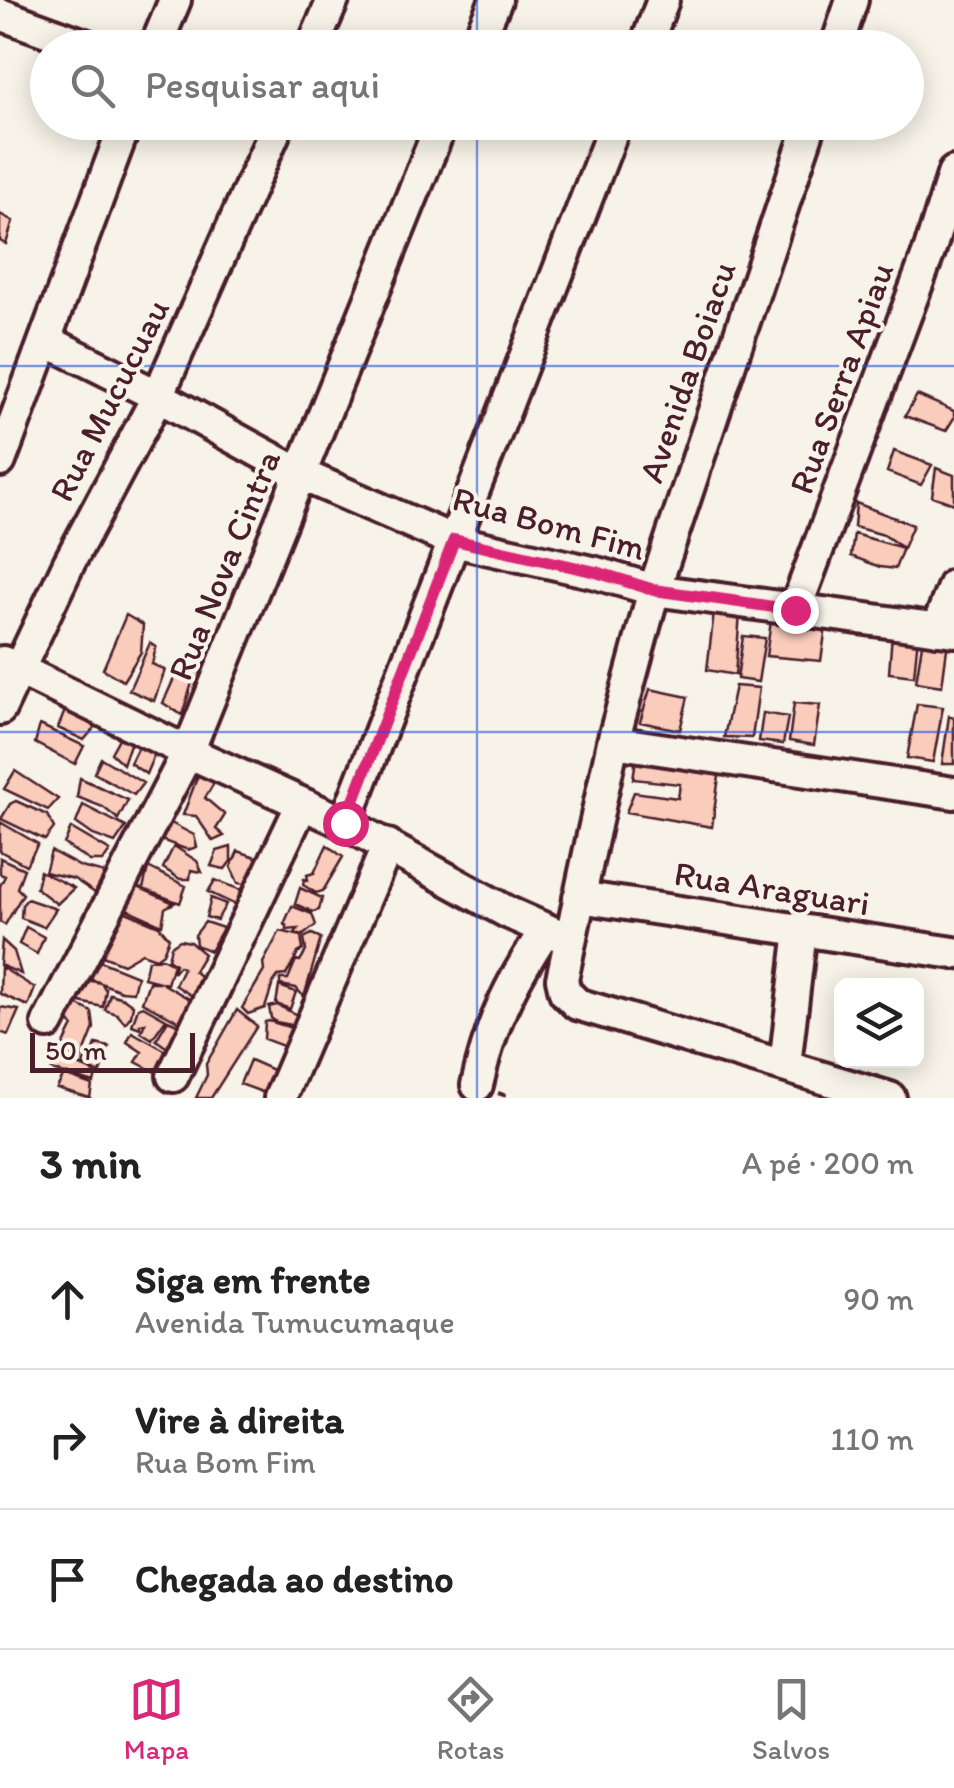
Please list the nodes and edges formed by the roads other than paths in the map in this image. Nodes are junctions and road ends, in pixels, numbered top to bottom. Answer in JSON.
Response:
{"nodes":[{"id":1,"x":176,"y":0,"type":"edge"},
{"id":2,"x":333,"y":0,"type":"edge"},
{"id":3,"x":496,"y":0,"type":"edge"},
{"id":4,"x":663,"y":0,"type":"edge"},
{"id":5,"x":852,"y":0,"type":"edge"},
{"id":6,"x":0,"y":14,"type":"edge"},
{"id":7,"x":44,"y":30,"type":"edge"},
{"id":8,"x":163,"y":30,"type":"edge"},
{"id":9,"x":320,"y":30,"type":"edge"},
{"id":10,"x":483,"y":30,"type":"edge"},
{"id":11,"x":651,"y":30,"type":"edge"},
{"id":12,"x":842,"y":30,"type":"edge"},
{"id":13,"x":119,"y":140,"type":"edge"},
{"id":14,"x":271,"y":140,"type":"edge"},
{"id":15,"x":435,"y":140,"type":"edge"},
{"id":16,"x":609,"y":140,"type":"edge"},
{"id":17,"x":805,"y":140,"type":"edge"},
{"id":18,"x":954,"y":172,"type":"edge"},
{"id":19,"x":45,"y":340,"type":"junction"},
{"id":20,"x":158,"y":396,"type":"junction"},
{"id":21,"x":0,"y":460,"type":"edge"},
{"id":22,"x":302,"y":475,"type":"junction"},
{"id":23,"x":454,"y":540,"type":"junction"},
{"id":24,"x":954,"y":585,"type":"edge"},
{"id":25,"x":654,"y":590,"type":"junction"},
{"id":26,"x":795,"y":610,"type":"junction"},
{"id":27,"x":946,"y":630,"type":"edge"},
{"id":28,"x":9,"y":666,"type":"edge"},
{"id":29,"x":0,"y":709,"type":"edge"},
{"id":30,"x":613,"y":742,"type":"junction"},
{"id":31,"x":188,"y":752,"type":"junction"},
{"id":32,"x":954,"y":793,"type":"edge"},
{"id":33,"x":302,"y":804,"type":"junction"},
{"id":34,"x":345,"y":823,"type":"junction"},
{"id":35,"x":388,"y":845,"type":"junction"},
{"id":36,"x":579,"y":897,"type":"junction"},
{"id":37,"x":801,"y":930,"type":"junction"},
{"id":38,"x":558,"y":934,"type":"junction"},
{"id":39,"x":954,"y":953,"type":"edge"},
{"id":40,"x":48,"y":1023,"type":"dead end"},
{"id":41,"x":785,"y":1065,"type":"junction"},
{"id":42,"x":173,"y":1076,"type":"dead end"},
{"id":43,"x":477,"y":1085,"type":"dead end"},
{"id":44,"x":835,"y":1089,"type":"edge"},
{"id":45,"x":280,"y":1098,"type":"edge"},
{"id":46,"x":890,"y":1098,"type":"edge"}],
"edges":[{"from":1,"to":8,"type":"street"},
{"from":2,"to":9,"type":"street"},
{"from":3,"to":10,"type":"street"},
{"from":4,"to":11,"type":"street"},
{"from":5,"to":12,"type":"street"},
{"from":6,"to":7,"type":"street"},
{"from":13,"to":19,"type":"street"},
{"from":14,"to":20,"type":"street","name":"Rua Mucucuau"},
{"from":15,"to":22,"type":"street","name":"Rua Nova Cintra"},
{"from":16,"to":23,"type":"street"},
{"from":17,"to":25,"type":"street","name":"Avenida Boiacu"},
{"from":18,"to":26,"type":"street","name":"Rua Serra Apiau"},
{"from":19,"to":20,"type":"street","name":"Rua Bom Fim"},
{"from":19,"to":21,"type":"street"},
{"from":20,"to":22,"type":"street","name":"Rua Bom Fim"},
{"from":20,"to":28,"type":"street","name":"Rua Mucucuau"},
{"from":22,"to":23,"type":"street","name":"Rua Bom Fim"},
{"from":22,"to":31,"type":"street","name":"Rua Nova Cintra"},
{"from":23,"to":25,"type":"street","name":"Rua Bom Fim"},
{"from":23,"to":34,"type":"street"},
{"from":24,"to":27,"type":"street"},
{"from":25,"to":26,"type":"street","name":"Rua Bom Fim"},
{"from":25,"to":30,"type":"street","name":"Avenida Boiacu"},
{"from":26,"to":27,"type":"street","name":"Rua Bom Fim"},
{"from":28,"to":29,"type":"street","name":"Rua Mucucuau"},
{"from":28,"to":31,"type":"street"},
{"from":30,"to":32,"type":"street"},
{"from":30,"to":36,"type":"street","name":"Avenida Boiacu"},
{"from":31,"to":33,"type":"street"},
{"from":31,"to":40,"type":"street","name":"Rua Nova Cintra"},
{"from":33,"to":34,"type":"street"},
{"from":33,"to":42,"type":"street"},
{"from":34,"to":35,"type":"street"},
{"from":35,"to":38,"type":"street"},
{"from":35,"to":45,"type":"street"},
{"from":36,"to":37,"type":"street","name":"Rua Araguari"},
{"from":36,"to":38,"type":"street","name":"Avenida Boiacu"},
{"from":37,"to":39,"type":"street","name":"Rua Araguari"},
{"from":37,"to":41,"type":"street"},
{"from":38,"to":41,"type":"street"},
{"from":38,"to":43,"type":"street","name":"Avenida Boiacu"},
{"from":41,"to":44,"type":"street"},
{"from":44,"to":46,"type":"street"}]}
